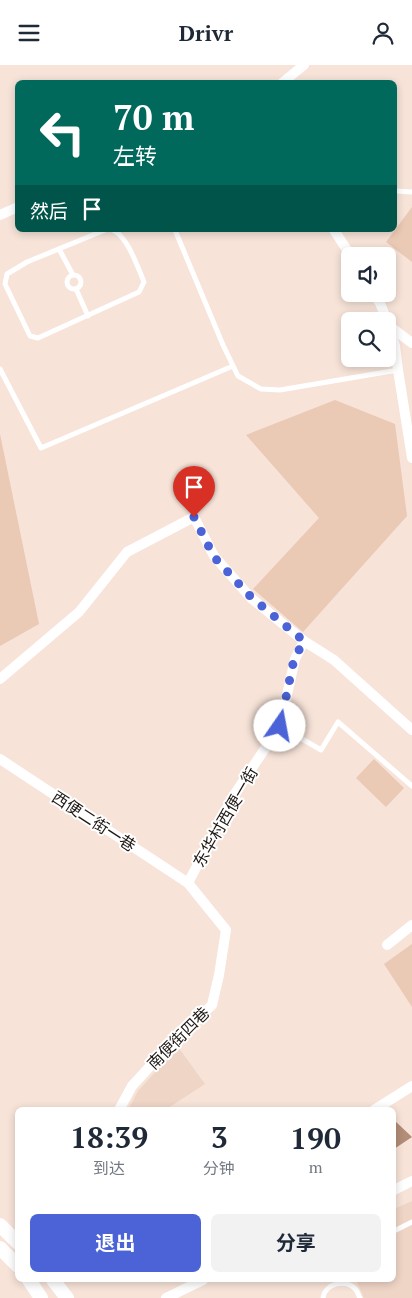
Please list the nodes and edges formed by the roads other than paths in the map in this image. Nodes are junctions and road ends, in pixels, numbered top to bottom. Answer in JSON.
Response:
{"nodes":[{"id":1,"x":304,"y":65,"type":"edge"},
{"id":2,"x":286,"y":80,"type":"edge"},
{"id":3,"x":397,"y":191,"type":"edge"},
{"id":4,"x":412,"y":192,"type":"edge"},
{"id":5,"x":15,"y":208,"type":"edge"},
{"id":6,"x":0,"y":215,"type":"edge"},
{"id":7,"x":100,"y":232,"type":"edge"},
{"id":8,"x":119,"y":232,"type":"edge"},
{"id":9,"x":175,"y":232,"type":"edge"},
{"id":10,"x":335,"y":232,"type":"edge"},
{"id":11,"x":345,"y":247,"type":"edge"},
{"id":12,"x":60,"y":249,"type":"junction"},
{"id":13,"x":73,"y":275,"type":"junction"},
{"id":14,"x":76,"y":289,"type":"junction"},
{"id":15,"x":88,"y":315,"type":"junction"},
{"id":16,"x":396,"y":330,"type":"edge"},
{"id":17,"x":412,"y":343,"type":"edge"},
{"id":18,"x":396,"y":354,"type":"edge"},
{"id":19,"x":233,"y":366,"type":"junction"},
{"id":20,"x":0,"y":369,"type":"edge"},
{"id":21,"x":398,"y":370,"type":"junction"},
{"id":22,"x":412,"y":458,"type":"edge"},
{"id":23,"x":304,"y":641,"type":"junction"},
{"id":24,"x":0,"y":679,"type":"edge"},
{"id":25,"x":280,"y":726,"type":"junction"},
{"id":26,"x":412,"y":730,"type":"edge"},
{"id":27,"x":0,"y":759,"type":"edge"},
{"id":28,"x":412,"y":786,"type":"edge"},
{"id":29,"x":188,"y":883,"type":"junction"},
{"id":30,"x":412,"y":925,"type":"edge"},
{"id":31,"x":387,"y":945,"type":"dead end"},
{"id":32,"x":412,"y":1086,"type":"edge"},
{"id":33,"x":121,"y":1107,"type":"edge"},
{"id":34,"x":379,"y":1107,"type":"edge"},
{"id":35,"x":412,"y":1181,"type":"edge"},
{"id":36,"x":396,"y":1188,"type":"edge"},
{"id":37,"x":412,"y":1223,"type":"edge"},
{"id":38,"x":0,"y":1225,"type":"edge"},
{"id":39,"x":396,"y":1230,"type":"edge"},
{"id":40,"x":15,"y":1240,"type":"edge"},
{"id":41,"x":0,"y":1248,"type":"edge"},
{"id":42,"x":15,"y":1262,"type":"edge"},
{"id":43,"x":30,"y":1282,"type":"edge"},
{"id":44,"x":55,"y":1282,"type":"edge"},
{"id":45,"x":200,"y":1282,"type":"edge"},
{"id":46,"x":334,"y":1282,"type":"edge"},
{"id":47,"x":352,"y":1282,"type":"edge"},
{"id":48,"x":329,"y":1287,"type":"junction"},
{"id":49,"x":354,"y":1289,"type":"junction"},
{"id":50,"x":41,"y":1298,"type":"edge"},
{"id":51,"x":67,"y":1298,"type":"edge"},
{"id":52,"x":166,"y":1298,"type":"edge"},
{"id":53,"x":323,"y":1298,"type":"edge"},
{"id":54,"x":360,"y":1298,"type":"edge"}],
"edges":[{"from":1,"to":2,"type":"street"},
{"from":3,"to":4,"type":"lane"},
{"from":5,"to":6,"type":"street"},
{"from":7,"to":12,"type":"lane"},
{"from":8,"to":15,"type":"lane"},
{"from":9,"to":19,"type":"lane"},
{"from":10,"to":11,"type":"street"},
{"from":12,"to":13,"type":"lane"},
{"from":12,"to":15,"type":"lane"},
{"from":13,"to":14,"type":"lane"},
{"from":13,"to":14,"type":"lane"},
{"from":14,"to":15,"type":"lane"},
{"from":16,"to":17,"type":"street"},
{"from":18,"to":21,"type":"street"},
{"from":19,"to":20,"type":"lane"},
{"from":19,"to":21,"type":"lane"},
{"from":21,"to":22,"type":"street"},
{"from":23,"to":24,"type":"street"},
{"from":23,"to":25,"type":"street","name":"东华村西便一街"},
{"from":23,"to":26,"type":"street"},
{"from":25,"to":28,"type":"lane"},
{"from":25,"to":29,"type":"street","name":"东华村西便一街"},
{"from":27,"to":29,"type":"street","name":"西便二街一巷"},
{"from":29,"to":33,"type":"street","name":"南便街四巷"},
{"from":30,"to":31,"type":"street"},
{"from":32,"to":34,"type":"street"},
{"from":35,"to":36,"type":"street"},
{"from":37,"to":39,"type":"lane"},
{"from":38,"to":40,"type":"main road"},
{"from":41,"to":42,"type":"main road"},
{"from":43,"to":50,"type":"main road"},
{"from":44,"to":51,"type":"main road"},
{"from":45,"to":52,"type":"street"},
{"from":46,"to":48,"type":"lane"},
{"from":47,"to":49,"type":"lane"},
{"from":48,"to":49,"type":"lane"},
{"from":48,"to":53,"type":"lane"},
{"from":49,"to":54,"type":"lane"}]}
